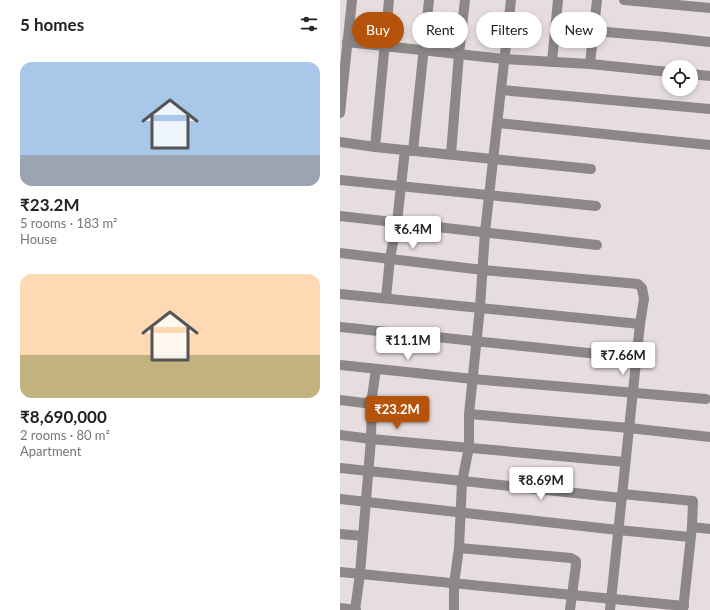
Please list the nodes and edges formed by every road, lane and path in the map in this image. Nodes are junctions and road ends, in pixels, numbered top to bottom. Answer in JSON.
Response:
{"nodes":[{"id":1,"x":352,"y":0,"type":"edge"},
{"id":2,"x":389,"y":0,"type":"edge"},
{"id":3,"x":428,"y":0,"type":"edge"},
{"id":4,"x":465,"y":0,"type":"edge"},
{"id":5,"x":511,"y":0,"type":"edge"},
{"id":6,"x":558,"y":0,"type":"edge"},
{"id":7,"x":597,"y":0,"type":"edge"},
{"id":8,"x":624,"y":0,"type":"edge"},
{"id":9,"x":710,"y":8,"type":"edge"},
{"id":10,"x":388,"y":12,"type":"edge"},
{"id":11,"x":596,"y":12,"type":"edge"},
{"id":12,"x":607,"y":32,"type":"edge"},
{"id":13,"x":348,"y":42,"type":"junction"},
{"id":14,"x":352,"y":42,"type":"edge"},
{"id":15,"x":710,"y":42,"type":"edge"},
{"id":16,"x":384,"y":48,"type":"edge"},
{"id":17,"x":404,"y":48,"type":"edge"},
{"id":18,"x":592,"y":48,"type":"edge"},
{"id":19,"x":424,"y":50,"type":"junction"},
{"id":20,"x":459,"y":54,"type":"junction"},
{"id":21,"x":504,"y":59,"type":"junction"},
{"id":22,"x":552,"y":62,"type":"junction"},
{"id":23,"x":590,"y":64,"type":"junction"},
{"id":24,"x":662,"y":71,"type":"edge"},
{"id":25,"x":698,"y":75,"type":"edge"},
{"id":26,"x":710,"y":76,"type":"edge"},
{"id":27,"x":501,"y":90,"type":"junction"},
{"id":28,"x":710,"y":109,"type":"edge"},
{"id":29,"x":340,"y":113,"type":"edge"},
{"id":30,"x":498,"y":122,"type":"junction"},
{"id":31,"x":340,"y":142,"type":"edge"},
{"id":32,"x":710,"y":145,"type":"edge"},
{"id":33,"x":375,"y":147,"type":"junction"},
{"id":34,"x":409,"y":150,"type":"junction"},
{"id":35,"x":450,"y":154,"type":"junction"},
{"id":36,"x":493,"y":159,"type":"junction"},
{"id":37,"x":591,"y":169,"type":"dead end"},
{"id":38,"x":340,"y":180,"type":"edge"},
{"id":39,"x":401,"y":186,"type":"junction"},
{"id":40,"x":489,"y":195,"type":"junction"},
{"id":41,"x":596,"y":206,"type":"dead end"},
{"id":42,"x":340,"y":216,"type":"edge"},
{"id":43,"x":397,"y":222,"type":"junction"},
{"id":44,"x":485,"y":232,"type":"junction"},
{"id":45,"x":597,"y":245,"type":"dead end"},
{"id":46,"x":340,"y":253,"type":"edge"},
{"id":47,"x":390,"y":258,"type":"junction"},
{"id":48,"x":483,"y":270,"type":"junction"},
{"id":49,"x":340,"y":294,"type":"edge"},
{"id":50,"x":386,"y":298,"type":"junction"},
{"id":51,"x":480,"y":307,"type":"junction"},
{"id":52,"x":640,"y":324,"type":"junction"},
{"id":53,"x":340,"y":327,"type":"edge"},
{"id":54,"x":477,"y":340,"type":"junction"},
{"id":55,"x":636,"y":358,"type":"junction"},
{"id":56,"x":340,"y":365,"type":"edge"},
{"id":57,"x":376,"y":369,"type":"junction"},
{"id":58,"x":473,"y":379,"type":"junction"},
{"id":59,"x":633,"y":393,"type":"junction"},
{"id":60,"x":706,"y":399,"type":"dead end"},
{"id":61,"x":340,"y":400,"type":"edge"},
{"id":62,"x":372,"y":404,"type":"junction"},
{"id":63,"x":469,"y":414,"type":"junction"},
{"id":64,"x":629,"y":428,"type":"junction"},
{"id":65,"x":340,"y":435,"type":"edge"},
{"id":66,"x":710,"y":437,"type":"edge"},
{"id":67,"x":371,"y":439,"type":"junction"},
{"id":68,"x":469,"y":447,"type":"junction"},
{"id":69,"x":625,"y":462,"type":"junction"},
{"id":70,"x":340,"y":468,"type":"edge"},
{"id":71,"x":369,"y":471,"type":"junction"},
{"id":72,"x":462,"y":482,"type":"junction"},
{"id":73,"x":622,"y":496,"type":"junction"},
{"id":74,"x":340,"y":499,"type":"edge"},
{"id":75,"x":366,"y":502,"type":"junction"},
{"id":76,"x":460,"y":513,"type":"junction"},
{"id":77,"x":710,"y":529,"type":"edge"},
{"id":78,"x":618,"y":530,"type":"junction"},
{"id":79,"x":691,"y":532,"type":"junction"},
{"id":80,"x":340,"y":534,"type":"edge"},
{"id":81,"x":363,"y":536,"type":"junction"},
{"id":82,"x":459,"y":548,"type":"junction"},
{"id":83,"x":340,"y":572,"type":"edge"},
{"id":84,"x":360,"y":574,"type":"junction"},
{"id":85,"x":454,"y":584,"type":"junction"},
{"id":86,"x":572,"y":595,"type":"junction"},
{"id":87,"x":611,"y":599,"type":"junction"},
{"id":88,"x":340,"y":608,"type":"edge"},
{"id":89,"x":684,"y":608,"type":"edge"},
{"id":90,"x":355,"y":610,"type":"edge"},
{"id":91,"x":454,"y":610,"type":"edge"},
{"id":92,"x":570,"y":610,"type":"edge"},
{"id":93,"x":610,"y":610,"type":"edge"}],
"edges":[{"from":1,"to":13,"type":"street"},
{"from":2,"to":10,"type":"street"},
{"from":3,"to":19,"type":"street"},
{"from":4,"to":20,"type":"street"},
{"from":5,"to":21,"type":"street"},
{"from":6,"to":22,"type":"street"},
{"from":7,"to":11,"type":"street"},
{"from":8,"to":9,"type":"street"},
{"from":12,"to":15,"type":"street"},
{"from":13,"to":14,"type":"street"},
{"from":13,"to":29,"type":"street"},
{"from":16,"to":33,"type":"street"},
{"from":17,"to":19,"type":"street"},
{"from":18,"to":23,"type":"street"},
{"from":19,"to":20,"type":"street"},
{"from":19,"to":34,"type":"street"},
{"from":20,"to":21,"type":"street"},
{"from":20,"to":35,"type":"street"},
{"from":21,"to":22,"type":"street"},
{"from":21,"to":27,"type":"street"},
{"from":22,"to":23,"type":"street"},
{"from":23,"to":24,"type":"street"},
{"from":25,"to":26,"type":"street"},
{"from":27,"to":28,"type":"street"},
{"from":27,"to":30,"type":"street"},
{"from":30,"to":32,"type":"street"},
{"from":30,"to":36,"type":"street"},
{"from":31,"to":33,"type":"street"},
{"from":33,"to":34,"type":"street"},
{"from":34,"to":35,"type":"street"},
{"from":34,"to":39,"type":"street"},
{"from":35,"to":36,"type":"street"},
{"from":36,"to":37,"type":"street"},
{"from":36,"to":40,"type":"street"},
{"from":38,"to":39,"type":"street"},
{"from":39,"to":40,"type":"street"},
{"from":39,"to":43,"type":"street"},
{"from":40,"to":41,"type":"street"},
{"from":40,"to":44,"type":"street"},
{"from":42,"to":43,"type":"street"},
{"from":43,"to":44,"type":"street"},
{"from":43,"to":47,"type":"street"},
{"from":44,"to":45,"type":"street"},
{"from":44,"to":48,"type":"street"},
{"from":46,"to":47,"type":"street"},
{"from":47,"to":48,"type":"street"},
{"from":47,"to":50,"type":"street"},
{"from":48,"to":51,"type":"street"},
{"from":48,"to":52,"type":"street"},
{"from":49,"to":50,"type":"street"},
{"from":50,"to":51,"type":"street"},
{"from":51,"to":52,"type":"street"},
{"from":51,"to":54,"type":"street"},
{"from":52,"to":55,"type":"street"},
{"from":53,"to":54,"type":"street"},
{"from":54,"to":55,"type":"street"},
{"from":54,"to":58,"type":"street"},
{"from":55,"to":59,"type":"street"},
{"from":56,"to":57,"type":"street"},
{"from":57,"to":58,"type":"street"},
{"from":57,"to":62,"type":"street"},
{"from":58,"to":59,"type":"street"},
{"from":58,"to":63,"type":"street"},
{"from":59,"to":60,"type":"street"},
{"from":59,"to":64,"type":"street"},
{"from":61,"to":62,"type":"street"},
{"from":62,"to":67,"type":"street"},
{"from":63,"to":64,"type":"street"},
{"from":63,"to":68,"type":"street"},
{"from":64,"to":66,"type":"street"},
{"from":64,"to":69,"type":"street"},
{"from":65,"to":67,"type":"street"},
{"from":67,"to":68,"type":"street"},
{"from":67,"to":71,"type":"street"},
{"from":68,"to":69,"type":"street"},
{"from":68,"to":72,"type":"street"},
{"from":69,"to":73,"type":"street"},
{"from":70,"to":71,"type":"street"},
{"from":71,"to":72,"type":"street"},
{"from":71,"to":75,"type":"street"},
{"from":72,"to":73,"type":"street"},
{"from":72,"to":76,"type":"street"},
{"from":73,"to":78,"type":"street"},
{"from":73,"to":79,"type":"street"},
{"from":74,"to":75,"type":"street"},
{"from":75,"to":76,"type":"street"},
{"from":75,"to":81,"type":"street"},
{"from":76,"to":78,"type":"street"},
{"from":76,"to":82,"type":"street"},
{"from":77,"to":79,"type":"street"},
{"from":78,"to":79,"type":"street"},
{"from":78,"to":87,"type":"street"},
{"from":79,"to":89,"type":"street"},
{"from":80,"to":81,"type":"street"},
{"from":81,"to":84,"type":"street"},
{"from":82,"to":85,"type":"street"},
{"from":82,"to":86,"type":"street"},
{"from":83,"to":84,"type":"street"},
{"from":84,"to":85,"type":"street"},
{"from":84,"to":90,"type":"street"},
{"from":85,"to":86,"type":"street"},
{"from":85,"to":91,"type":"street"},
{"from":86,"to":87,"type":"street"},
{"from":86,"to":92,"type":"street"},
{"from":87,"to":89,"type":"street"},
{"from":87,"to":93,"type":"street"},
{"from":88,"to":90,"type":"street"}]}
